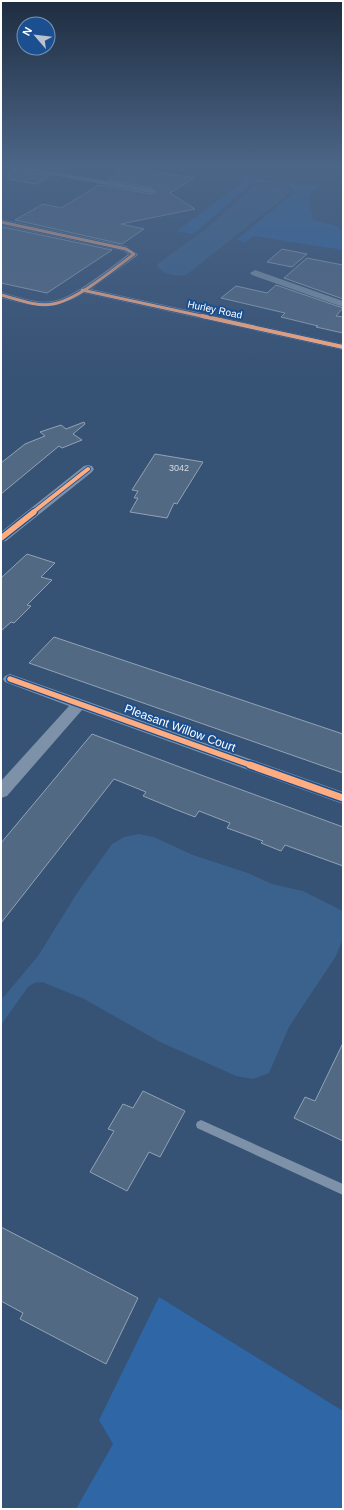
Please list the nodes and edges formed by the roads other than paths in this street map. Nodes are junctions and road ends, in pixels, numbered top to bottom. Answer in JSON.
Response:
{"nodes":[{"id":1,"x":63,"y":235,"type":"edge"},
{"id":2,"x":255,"y":273,"type":"dead end"},
{"id":3,"x":82,"y":290,"type":"junction"},
{"id":4,"x":1,"y":295,"type":"edge"},
{"id":5,"x":343,"y":304,"type":"edge"},
{"id":6,"x":343,"y":347,"type":"edge"},
{"id":7,"x":88,"y":468,"type":"dead end"},
{"id":8,"x":1,"y":538,"type":"edge"},
{"id":9,"x":10,"y":679,"type":"dead end"},
{"id":10,"x":79,"y":704,"type":"junction"},
{"id":11,"x":1,"y":792,"type":"edge"},
{"id":12,"x":343,"y":798,"type":"edge"},
{"id":13,"x":201,"y":1125,"type":"dead end"},
{"id":14,"x":343,"y":1190,"type":"edge"}],
"edges":[{"from":1,"to":3,"type":"street"},
{"from":2,"to":5,"type":"street"},
{"from":3,"to":4,"type":"street"},
{"from":3,"to":6,"type":"street","name":"Hurley Road"},
{"from":7,"to":8,"type":"street"},
{"from":9,"to":10,"type":"street","name":"Pleasant Willow Court"},
{"from":10,"to":11,"type":"street"},
{"from":10,"to":12,"type":"street","name":"Pleasant Willow Court"},
{"from":13,"to":14,"type":"lane"}]}
